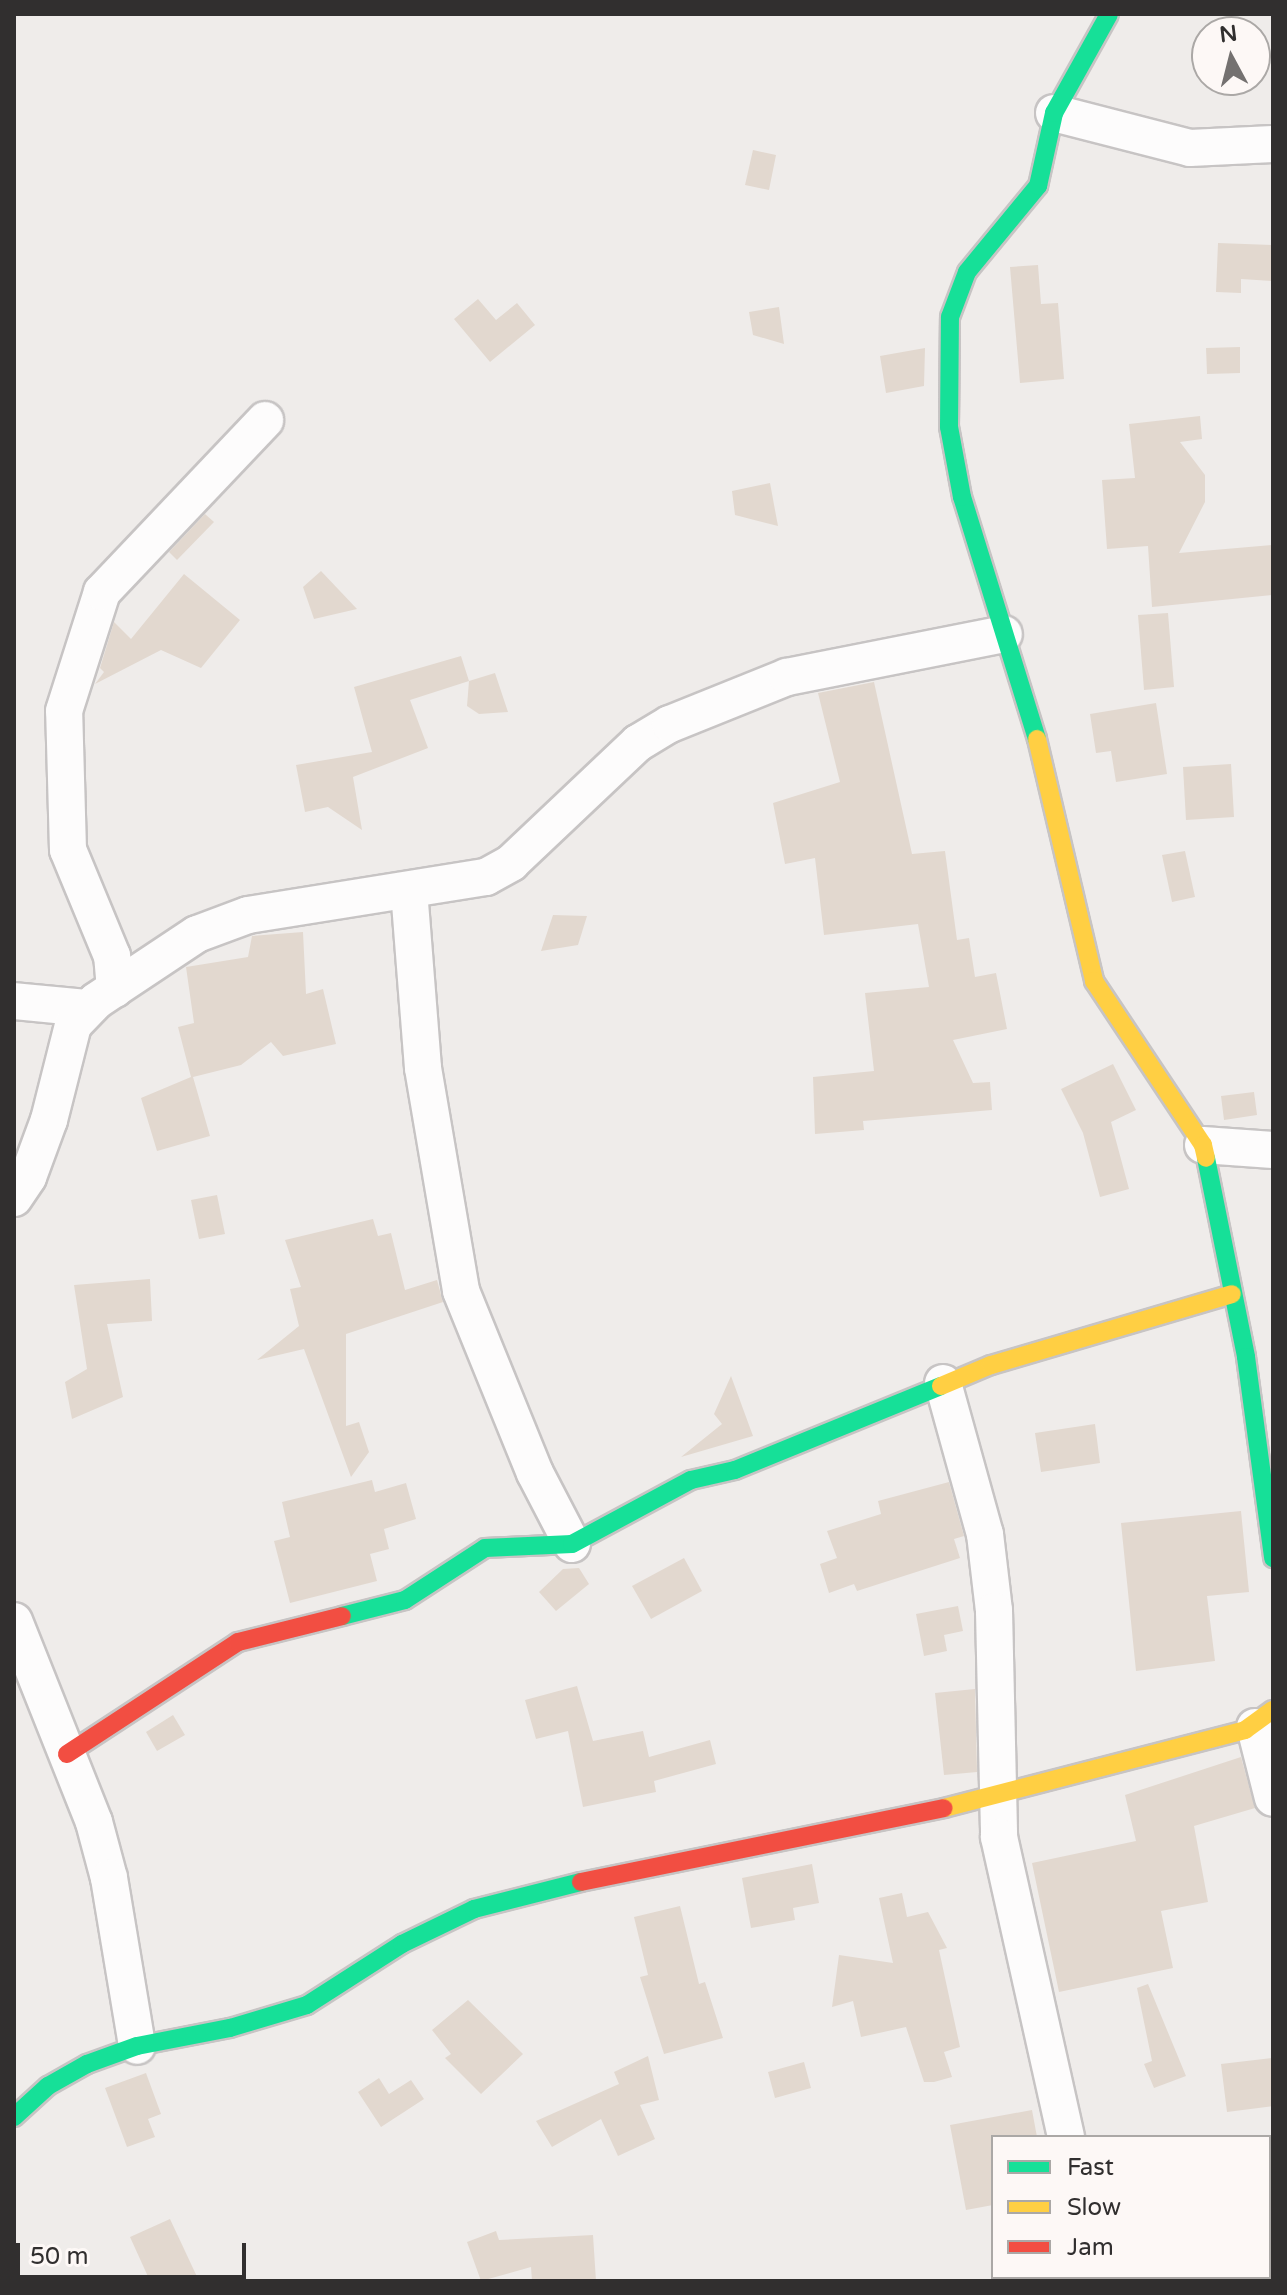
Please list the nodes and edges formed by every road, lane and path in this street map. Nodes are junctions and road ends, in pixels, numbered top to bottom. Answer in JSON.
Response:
{"nodes":[{"id":1,"x":1109,"y":14,"type":"edge"},
{"id":2,"x":1054,"y":113,"type":"junction"},
{"id":3,"x":1273,"y":144,"type":"edge"},
{"id":4,"x":265,"y":420,"type":"dead end"},
{"id":5,"x":1004,"y":634,"type":"junction"},
{"id":6,"x":409,"y":890,"type":"junction"},
{"id":7,"x":101,"y":998,"type":"junction"},
{"id":8,"x":14,"y":1001,"type":"edge"},
{"id":9,"x":1203,"y":1145,"type":"junction"},
{"id":10,"x":1273,"y":1150,"type":"edge"},
{"id":11,"x":14,"y":1198,"type":"edge"},
{"id":12,"x":1232,"y":1294,"type":"junction"},
{"id":13,"x":943,"y":1383,"type":"junction"},
{"id":14,"x":572,"y":1544,"type":"junction"},
{"id":15,"x":1273,"y":1558,"type":"edge"},
{"id":16,"x":14,"y":1621,"type":"edge"},
{"id":17,"x":1264,"y":1718,"type":"edge"},
{"id":18,"x":67,"y":1754,"type":"junction"},
{"id":19,"x":996,"y":1796,"type":"junction"},
{"id":20,"x":1273,"y":1798,"type":"edge"},
{"id":21,"x":137,"y":2046,"type":"junction"},
{"id":22,"x":14,"y":2117,"type":"edge"},
{"id":23,"x":1066,"y":2135,"type":"edge"}],
"edges":[{"from":1,"to":2,"type":"street"},
{"from":2,"to":3,"type":"street"},
{"from":2,"to":5,"type":"street"},
{"from":4,"to":7,"type":"street"},
{"from":5,"to":6,"type":"street"},
{"from":5,"to":9,"type":"street"},
{"from":6,"to":7,"type":"street"},
{"from":6,"to":14,"type":"street"},
{"from":7,"to":8,"type":"street"},
{"from":7,"to":11,"type":"street"},
{"from":9,"to":10,"type":"street"},
{"from":9,"to":12,"type":"street"},
{"from":12,"to":13,"type":"street"},
{"from":12,"to":15,"type":"street"},
{"from":13,"to":14,"type":"street"},
{"from":13,"to":19,"type":"street"},
{"from":14,"to":18,"type":"street"},
{"from":16,"to":18,"type":"street"},
{"from":17,"to":19,"type":"street"},
{"from":17,"to":20,"type":"street"},
{"from":18,"to":21,"type":"street"},
{"from":19,"to":21,"type":"street"},
{"from":19,"to":23,"type":"street"},
{"from":21,"to":22,"type":"street"}]}
